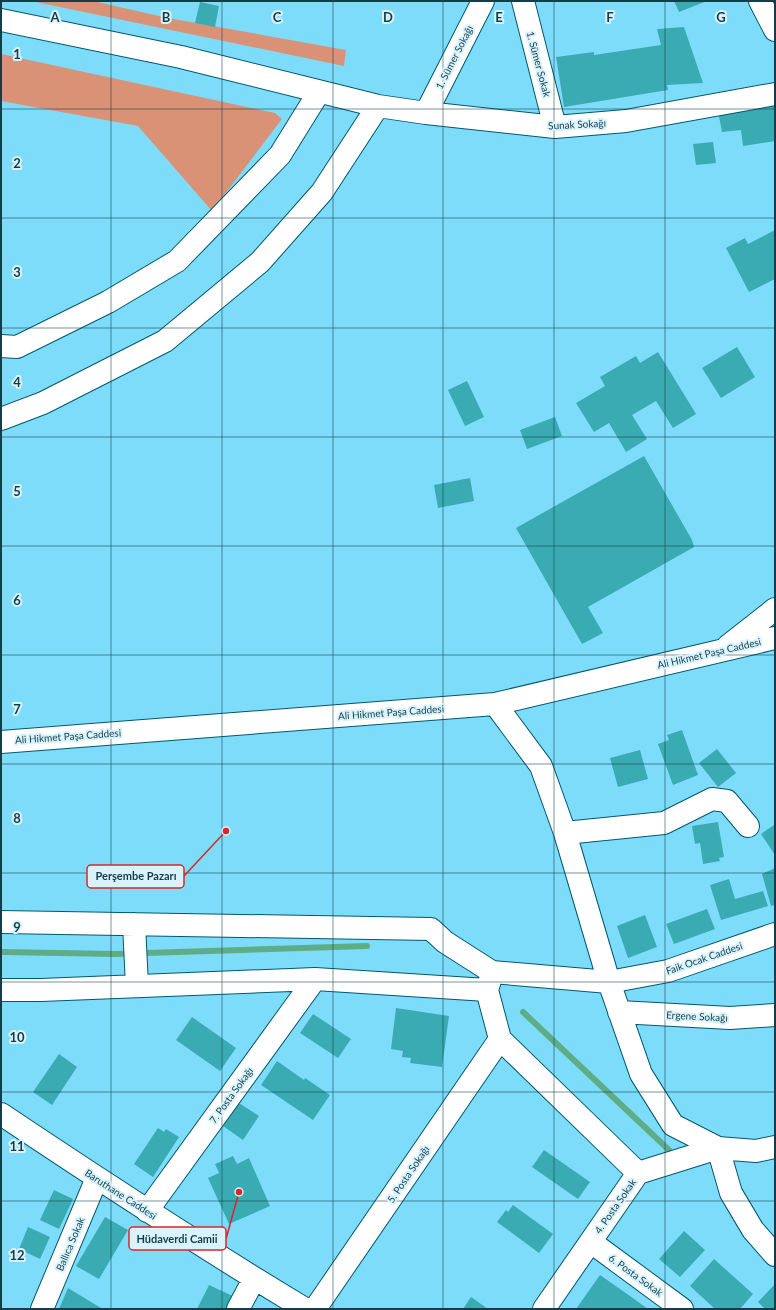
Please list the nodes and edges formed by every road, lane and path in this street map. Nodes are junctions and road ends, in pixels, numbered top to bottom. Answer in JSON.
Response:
{"nodes":[{"id":1,"x":482,"y":1,"type":"edge"},
{"id":2,"x":523,"y":1,"type":"edge"},
{"id":3,"x":760,"y":1,"type":"edge"},
{"id":4,"x":1,"y":20,"type":"edge"},
{"id":5,"x":775,"y":30,"type":"edge"},
{"id":6,"x":319,"y":92,"type":"junction"},
{"id":7,"x":775,"y":94,"type":"edge"},
{"id":8,"x":378,"y":106,"type":"junction"},
{"id":9,"x":426,"y":113,"type":"junction"},
{"id":10,"x":555,"y":127,"type":"junction"},
{"id":11,"x":1,"y":346,"type":"edge"},
{"id":12,"x":1,"y":419,"type":"edge"},
{"id":13,"x":775,"y":609,"type":"edge"},
{"id":14,"x":775,"y":638,"type":"edge"},
{"id":15,"x":722,"y":650,"type":"junction"},
{"id":16,"x":495,"y":704,"type":"junction"},
{"id":17,"x":1,"y":742,"type":"edge"},
{"id":18,"x":748,"y":826,"type":"dead end"},
{"id":19,"x":565,"y":833,"type":"junction"},
{"id":20,"x":1,"y":922,"type":"edge"},
{"id":21,"x":134,"y":924,"type":"junction"},
{"id":22,"x":775,"y":934,"type":"edge"},
{"id":23,"x":315,"y":979,"type":"junction"},
{"id":24,"x":490,"y":981,"type":"junction"},
{"id":25,"x":609,"y":982,"type":"junction"},
{"id":26,"x":137,"y":986,"type":"junction"},
{"id":27,"x":1,"y":990,"type":"edge"},
{"id":28,"x":619,"y":1012,"type":"junction"},
{"id":29,"x":775,"y":1015,"type":"edge"},
{"id":30,"x":500,"y":1039,"type":"junction"},
{"id":31,"x":1,"y":1114,"type":"edge"},
{"id":32,"x":775,"y":1147,"type":"edge"},
{"id":33,"x":718,"y":1148,"type":"junction"},
{"id":34,"x":638,"y":1173,"type":"junction"},
{"id":35,"x":97,"y":1178,"type":"junction"},
{"id":36,"x":147,"y":1211,"type":"junction"},
{"id":37,"x":591,"y":1242,"type":"junction"},
{"id":38,"x":775,"y":1255,"type":"edge"},
{"id":39,"x":254,"y":1279,"type":"junction"},
{"id":40,"x":42,"y":1309,"type":"edge"},
{"id":41,"x":238,"y":1309,"type":"edge"},
{"id":42,"x":305,"y":1309,"type":"edge"},
{"id":43,"x":315,"y":1309,"type":"edge"},
{"id":44,"x":544,"y":1309,"type":"edge"},
{"id":45,"x":682,"y":1309,"type":"edge"}],
"edges":[{"from":1,"to":9,"type":"street","name":"1. Sümer Sokağı"},
{"from":2,"to":10,"type":"street","name":"1. Sümer Sokak"},
{"from":3,"to":5,"type":"street"},
{"from":4,"to":6,"type":"street","name":"Sunak Sokağı"},
{"from":6,"to":8,"type":"street","name":"Sunak Sokağı"},
{"from":6,"to":11,"type":"street"},
{"from":7,"to":10,"type":"street","name":"Sunak Sokağı"},
{"from":8,"to":9,"type":"street","name":"Sunak Sokağı"},
{"from":8,"to":12,"type":"street"},
{"from":9,"to":10,"type":"street","name":"Sunak Sokağı"},
{"from":13,"to":15,"type":"street"},
{"from":14,"to":15,"type":"street","name":"Ali Hikmet Paşa Caddesi"},
{"from":15,"to":16,"type":"street","name":"Ali Hikmet Paşa Caddesi"},
{"from":16,"to":17,"type":"street","name":"Ali Hikmet Paşa Caddesi"},
{"from":16,"to":19,"type":"street"},
{"from":18,"to":19,"type":"street"},
{"from":19,"to":25,"type":"street"},
{"from":20,"to":21,"type":"street"},
{"from":21,"to":24,"type":"street"},
{"from":21,"to":26,"type":"street"},
{"from":22,"to":25,"type":"street","name":"Faik Ocak Caddesi"},
{"from":23,"to":24,"type":"street","name":"Faik Ocak Caddesi"},
{"from":23,"to":26,"type":"street","name":"Faik Ocak Caddesi"},
{"from":23,"to":36,"type":"street","name":"7. Posta Sokağı"},
{"from":24,"to":25,"type":"street","name":"Faik Ocak Caddesi"},
{"from":24,"to":30,"type":"street"},
{"from":25,"to":28,"type":"street"},
{"from":26,"to":27,"type":"street","name":"Faik Ocak Caddesi"},
{"from":28,"to":29,"type":"street","name":"Ergene Sokağı"},
{"from":28,"to":33,"type":"street"},
{"from":30,"to":34,"type":"street"},
{"from":30,"to":43,"type":"street","name":"5. Posta Sokağı"},
{"from":31,"to":35,"type":"street","name":"Baruthane Caddesi"},
{"from":32,"to":33,"type":"street"},
{"from":33,"to":34,"type":"street","name":"4. Posta Sokak"},
{"from":33,"to":38,"type":"street"},
{"from":34,"to":37,"type":"street","name":"4. Posta Sokak"},
{"from":35,"to":36,"type":"street","name":"Baruthane Caddesi"},
{"from":35,"to":40,"type":"street","name":"Ballıca Sokak"},
{"from":36,"to":39,"type":"street","name":"Baruthane Caddesi"},
{"from":37,"to":44,"type":"street","name":"4. Posta Sokak"},
{"from":37,"to":45,"type":"street","name":"6. Posta Sokak"},
{"from":39,"to":41,"type":"street"},
{"from":39,"to":42,"type":"street","name":"Baruthane Caddesi"}]}
